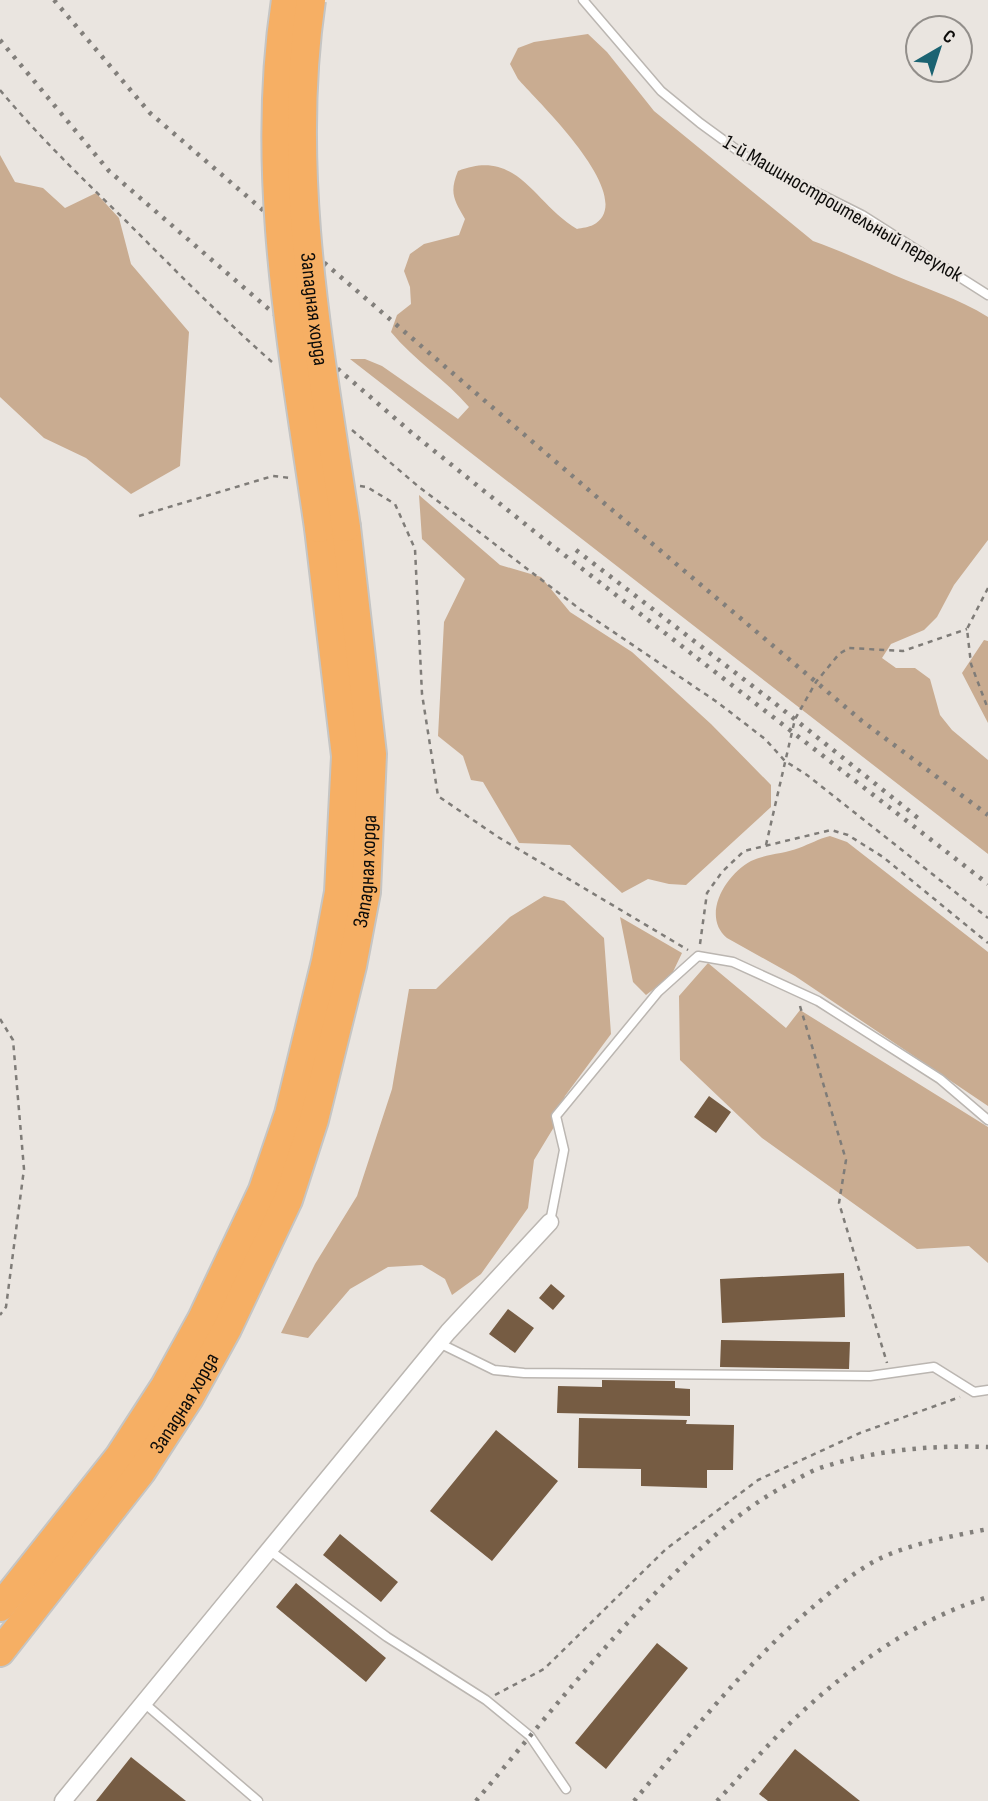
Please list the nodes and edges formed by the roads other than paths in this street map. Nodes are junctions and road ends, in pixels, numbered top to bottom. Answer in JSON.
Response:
{"nodes":[{"id":1,"x":286,"y":0,"type":"edge"},
{"id":2,"x":311,"y":0,"type":"edge"},
{"id":3,"x":583,"y":0,"type":"edge"},
{"id":4,"x":988,"y":295,"type":"edge"},
{"id":5,"x":332,"y":527,"type":"junction"},
{"id":6,"x":988,"y":1120,"type":"edge"},
{"id":7,"x":550,"y":1222,"type":"joint"},
{"id":8,"x":439,"y":1343,"type":"junction"},
{"id":9,"x":988,"y":1390,"type":"edge"},
{"id":10,"x":270,"y":1550,"type":"junction"},
{"id":11,"x":0,"y":1607,"type":"edge"},
{"id":12,"x":0,"y":1652,"type":"edge"},
{"id":13,"x":144,"y":1703,"type":"junction"},
{"id":14,"x":566,"y":1789,"type":"dead end"},
{"id":15,"x":64,"y":1801,"type":"edge"},
{"id":16,"x":258,"y":1801,"type":"edge"}],
"edges":[{"from":1,"to":5,"type":"highway","name":"Западная хорда","bridge":true},
{"from":2,"to":5,"type":"highway","name":"Западная хорда","bridge":true},
{"from":3,"to":4,"type":"lane","name":"1-й Машиностроительный переулок"},
{"from":5,"to":11,"type":"highway","name":"Западная хорда"},
{"from":5,"to":12,"type":"highway","name":"Западная хорда"},
{"from":6,"to":7,"type":"lane"},
{"from":7,"to":8,"type":"street"},
{"from":8,"to":9,"type":"lane"},
{"from":8,"to":10,"type":"street"},
{"from":10,"to":13,"type":"street"},
{"from":10,"to":14,"type":"lane"},
{"from":13,"to":15,"type":"street"},
{"from":13,"to":16,"type":"lane"}]}
